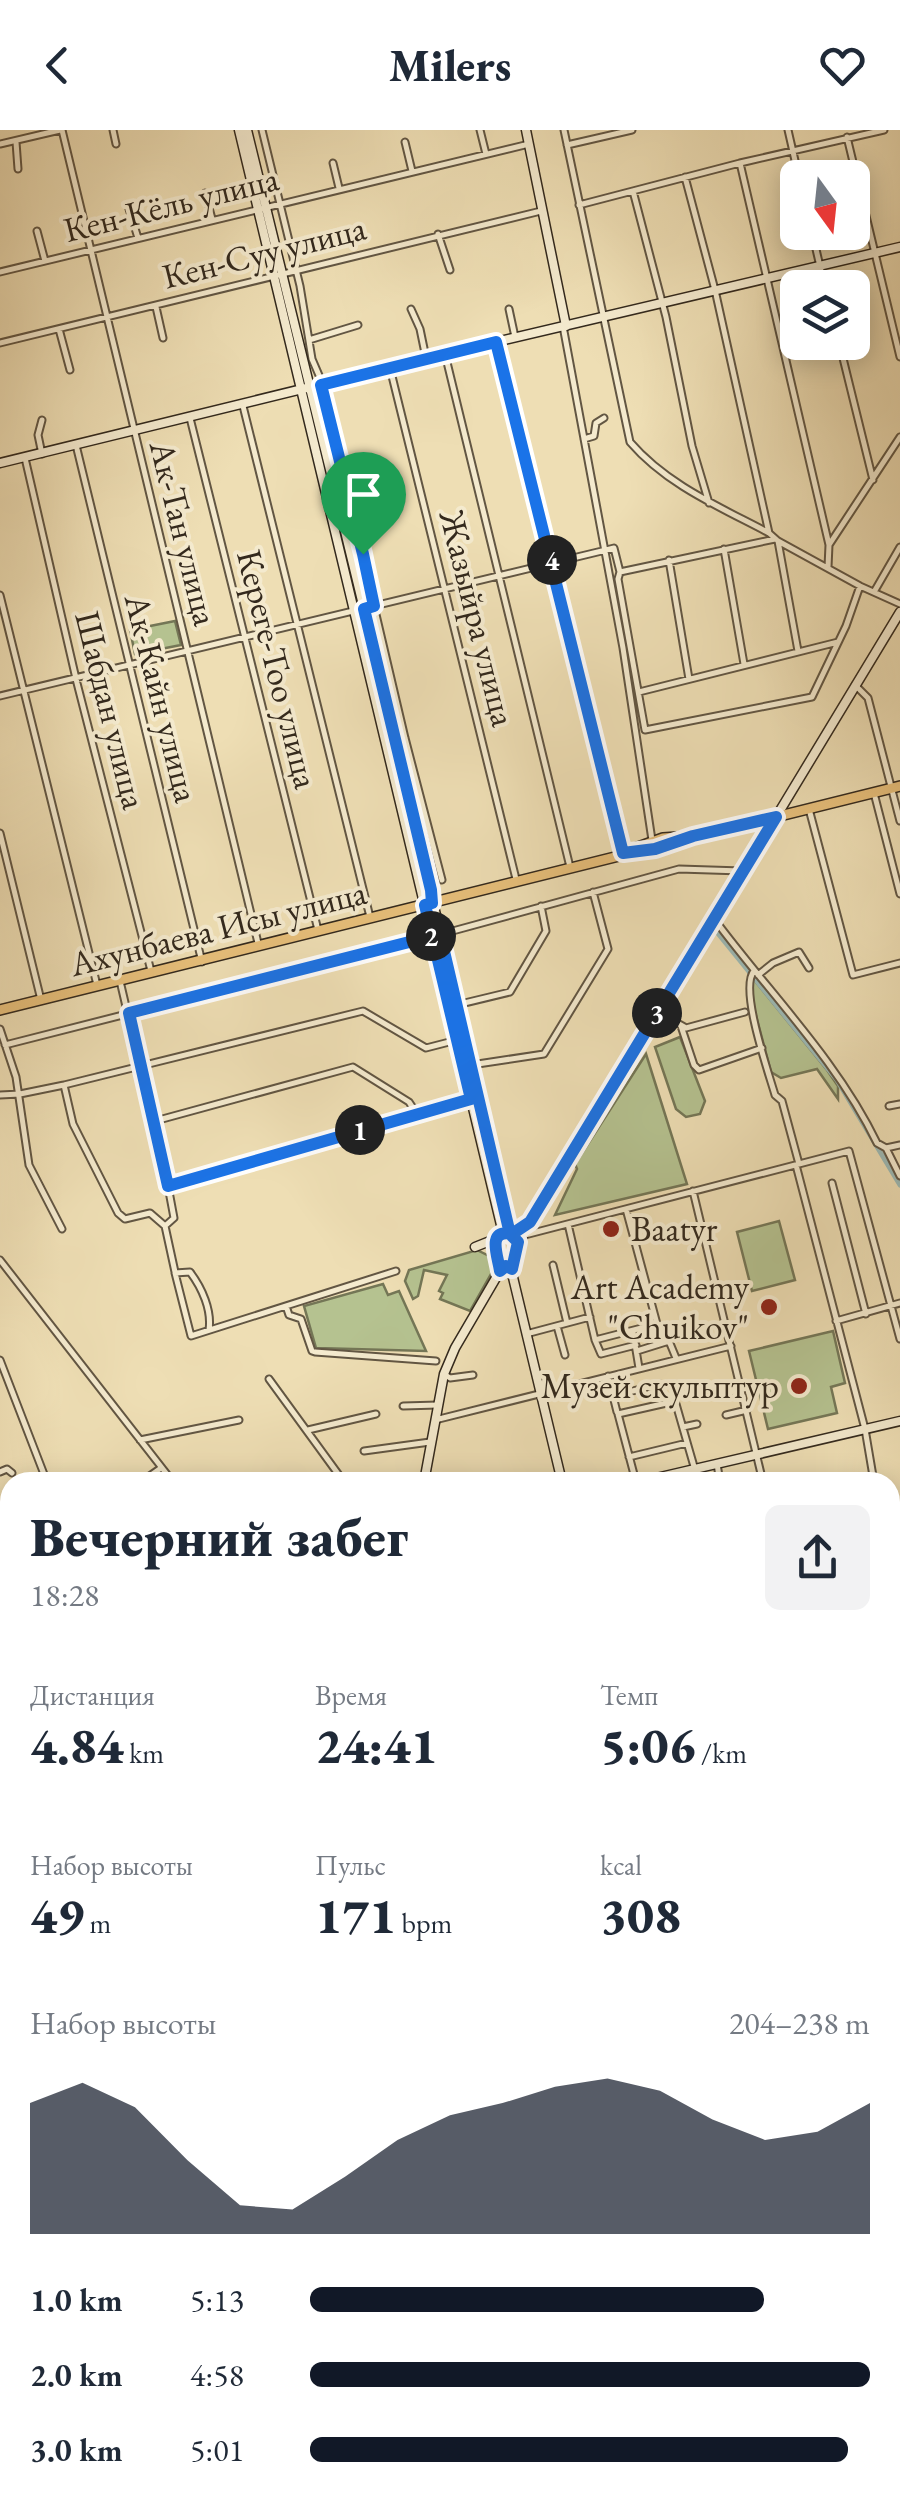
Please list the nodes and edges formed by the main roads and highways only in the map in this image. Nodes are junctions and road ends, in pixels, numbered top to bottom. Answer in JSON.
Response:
{"nodes":[{"id":1,"x":239,"y":130,"type":"edge"},
{"id":2,"x":247,"y":130,"type":"edge"},
{"id":3,"x":526,"y":130,"type":"edge"},
{"id":4,"x":262,"y":208,"type":"junction"},
{"id":5,"x":900,"y":248,"type":"edge"},
{"id":6,"x":564,"y":326,"type":"junction"},
{"id":7,"x":304,"y":389,"type":"junction"},
{"id":8,"x":0,"y":463,"type":"edge"},
{"id":9,"x":900,"y":614,"type":"edge"},
{"id":10,"x":896,"y":787,"type":"edge"},
{"id":11,"x":776,"y":817,"type":"junction"},
{"id":12,"x":693,"y":836,"type":"junction"},
{"id":13,"x":623,"y":853,"type":"junction"},
{"id":14,"x":429,"y":904,"type":"junction"},
{"id":15,"x":436,"y":935,"type":"junction"},
{"id":16,"x":0,"y":1010,"type":"edge"},
{"id":17,"x":498,"y":1237,"type":"junction"},
{"id":18,"x":515,"y":1240,"type":"junction"},
{"id":19,"x":497,"y":1252,"type":"junction"},
{"id":20,"x":512,"y":1269,"type":"junction"},
{"id":21,"x":500,"y":1271,"type":"junction"},
{"id":22,"x":900,"y":1420,"type":"edge"},
{"id":23,"x":426,"y":1472,"type":"edge"},
{"id":24,"x":560,"y":1472,"type":"edge"},
{"id":25,"x":684,"y":1472,"type":"edge"}],
"edges":[{"from":1,"to":4,"type":"main road"},
{"from":2,"to":4,"type":"main road"},
{"from":3,"to":6,"type":"main road"},
{"from":4,"to":7,"type":"main road"},
{"from":5,"to":6,"type":"main road"},
{"from":6,"to":7,"type":"main road"},
{"from":7,"to":8,"type":"main road"},
{"from":7,"to":14,"type":"main road"},
{"from":9,"to":11,"type":"main road"},
{"from":10,"to":11,"type":"main road","name":"Ахунбаева Исы улица"},
{"from":11,"to":12,"type":"main road","name":"Ахунбаева Исы улица"},
{"from":11,"to":18,"type":"main road"},
{"from":12,"to":13,"type":"main road","name":"Ахунбаева Исы улица"},
{"from":12,"to":13,"type":"main road","name":"Ахунбаева Исы улица"},
{"from":13,"to":14,"type":"main road","name":"Ахунбаева Исы улица"},
{"from":14,"to":15,"type":"main road"},
{"from":14,"to":16,"type":"main road","name":"Ахунбаева Исы улица"},
{"from":15,"to":17,"type":"main road"},
{"from":15,"to":18,"type":"main road"},
{"from":17,"to":18,"type":"main road"},
{"from":17,"to":19,"type":"main road"},
{"from":17,"to":19,"type":"main road"},
{"from":18,"to":19,"type":"main road"},
{"from":18,"to":20,"type":"main road"},
{"from":19,"to":21,"type":"main road"},
{"from":20,"to":21,"type":"main road"},
{"from":20,"to":24,"type":"main road"},
{"from":21,"to":23,"type":"main road"},
{"from":22,"to":25,"type":"main road"}]}
